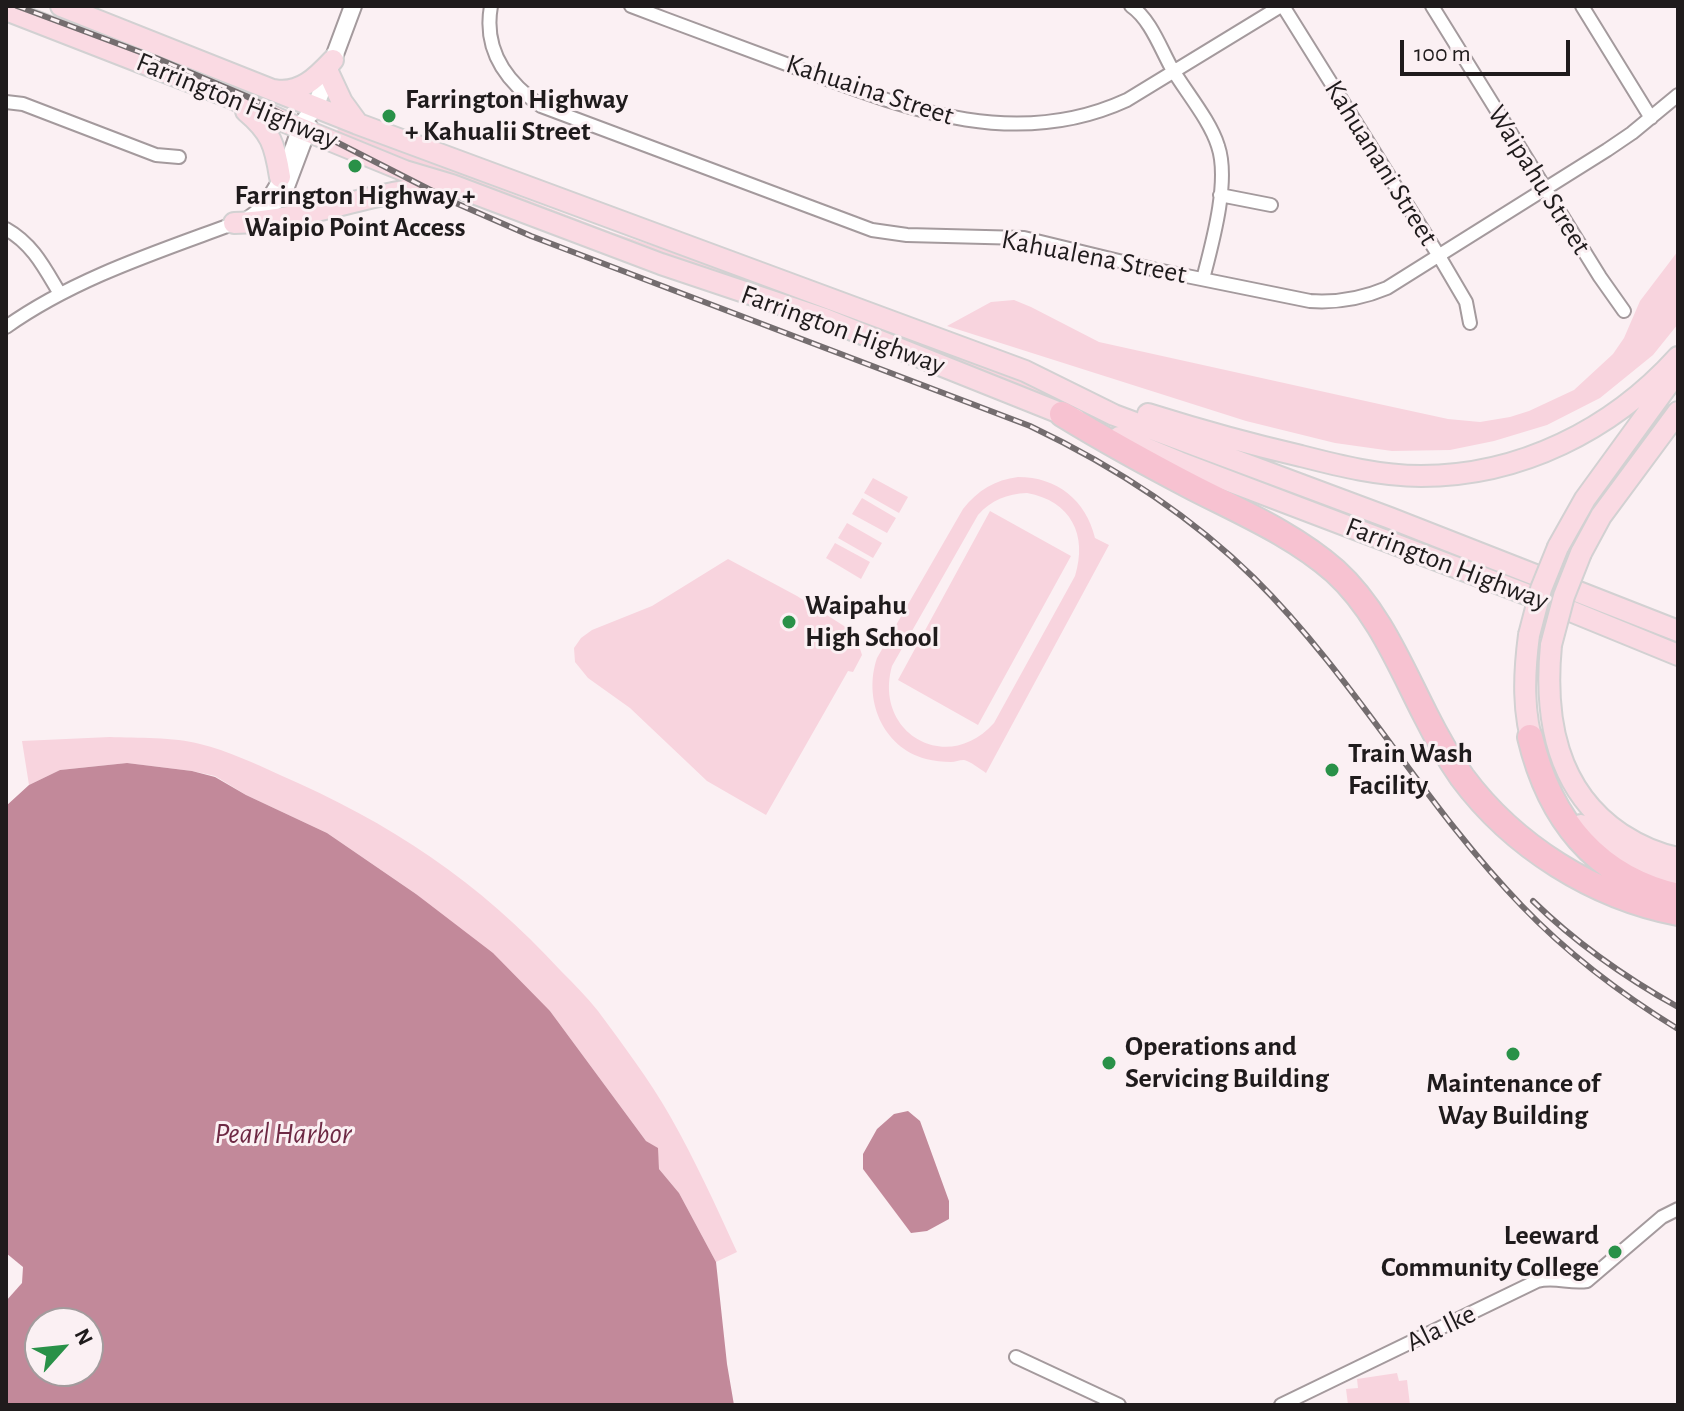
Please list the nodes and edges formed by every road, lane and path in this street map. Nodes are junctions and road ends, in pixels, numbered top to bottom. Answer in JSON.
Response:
{"nodes":[{"id":1,"x":61,"y":6,"type":"edge"},
{"id":2,"x":353,"y":6,"type":"edge"},
{"id":3,"x":491,"y":6,"type":"edge"},
{"id":4,"x":631,"y":6,"type":"edge"},
{"id":5,"x":1131,"y":6,"type":"edge"},
{"id":6,"x":1282,"y":6,"type":"edge"},
{"id":7,"x":1432,"y":6,"type":"edge"},
{"id":8,"x":1582,"y":6,"type":"edge"},
{"id":9,"x":6,"y":10,"type":"edge"},
{"id":10,"x":331,"y":66,"type":"junction"},
{"id":11,"x":1174,"y":71,"type":"junction"},
{"id":12,"x":270,"y":89,"type":"junction"},
{"id":13,"x":1678,"y":95,"type":"edge"},
{"id":14,"x":227,"y":96,"type":"junction"},
{"id":15,"x":6,"y":102,"type":"edge"},
{"id":16,"x":315,"y":108,"type":"junction"},
{"id":17,"x":1651,"y":118,"type":"junction"},
{"id":18,"x":358,"y":124,"type":"junction"},
{"id":19,"x":305,"y":130,"type":"junction"},
{"id":20,"x":179,"y":157,"type":"dead end"},
{"id":21,"x":280,"y":177,"type":"junction"},
{"id":22,"x":452,"y":185,"type":"junction"},
{"id":23,"x":1545,"y":188,"type":"junction"},
{"id":24,"x":1220,"y":195,"type":"junction"},
{"id":25,"x":1271,"y":205,"type":"dead end"},
{"id":26,"x":256,"y":213,"type":"junction"},
{"id":27,"x":234,"y":223,"type":"junction"},
{"id":28,"x":6,"y":229,"type":"edge"},
{"id":29,"x":1439,"y":256,"type":"junction"},
{"id":30,"x":1203,"y":279,"type":"junction"},
{"id":31,"x":60,"y":294,"type":"junction"},
{"id":32,"x":1624,"y":311,"type":"dead end"},
{"id":33,"x":1470,"y":323,"type":"dead end"},
{"id":34,"x":6,"y":327,"type":"edge"},
{"id":35,"x":1678,"y":357,"type":"edge"},
{"id":36,"x":1025,"y":371,"type":"junction"},
{"id":37,"x":1678,"y":371,"type":"edge"},
{"id":38,"x":1678,"y":412,"type":"edge"},
{"id":39,"x":1062,"y":414,"type":"junction"},
{"id":40,"x":1568,"y":610,"type":"junction"},
{"id":41,"x":1678,"y":631,"type":"edge"},
{"id":42,"x":1678,"y":655,"type":"edge"},
{"id":43,"x":1678,"y":669,"type":"edge"},
{"id":44,"x":1530,"y":737,"type":"junction"},
{"id":45,"x":1678,"y":858,"type":"edge"},
{"id":46,"x":1678,"y":876,"type":"edge"},
{"id":47,"x":1678,"y":896,"type":"edge"},
{"id":48,"x":1678,"y":913,"type":"edge"},
{"id":49,"x":1678,"y":1209,"type":"edge"},
{"id":50,"x":1016,"y":1357,"type":"dead end"},
{"id":51,"x":1119,"y":1405,"type":"edge"},
{"id":52,"x":1281,"y":1405,"type":"edge"}],
"edges":[{"from":1,"to":12,"type":"main road","name":"Farrington Highway"},
{"from":2,"to":10,"type":"street"},
{"from":3,"to":30,"type":"street","name":"Kahualena Street"},
{"from":4,"to":11,"type":"street","name":"Kahuaina Street"},
{"from":5,"to":11,"type":"street"},
{"from":6,"to":11,"type":"street","name":"Kahuaina Street"},
{"from":6,"to":29,"type":"street","name":"Kahuanani Street"},
{"from":7,"to":23,"type":"street","name":"Waipahu Street"},
{"from":8,"to":17,"type":"street"},
{"from":9,"to":14,"type":"main road","name":"Farrington Highway"},
{"from":10,"to":12,"type":"main road"},
{"from":10,"to":16,"type":"street"},
{"from":10,"to":18,"type":"main road"},
{"from":11,"to":24,"type":"street"},
{"from":12,"to":16,"type":"main road","name":"Farrington Highway"},
{"from":13,"to":17,"type":"street","name":"Kahualena Street"},
{"from":14,"to":19,"type":"main road","name":"Farrington Highway"},
{"from":14,"to":21,"type":"main road"},
{"from":15,"to":20,"type":"street"},
{"from":16,"to":18,"type":"main road","name":"Farrington Highway"},
{"from":16,"to":19,"type":"street"},
{"from":17,"to":23,"type":"street","name":"Kahualena Street"},
{"from":18,"to":36,"type":"main road","name":"Farrington Highway"},
{"from":19,"to":21,"type":"street"},
{"from":19,"to":22,"type":"main road","name":"Farrington Highway"},
{"from":19,"to":26,"type":"street"},
{"from":21,"to":26,"type":"street"},
{"from":22,"to":27,"type":"main road"},
{"from":22,"to":39,"type":"main road","name":"Farrington Highway"},
{"from":23,"to":29,"type":"street","name":"Kahualena Street"},
{"from":23,"to":32,"type":"street","name":"Waipahu Street"},
{"from":24,"to":25,"type":"street"},
{"from":24,"to":30,"type":"street"},
{"from":26,"to":27,"type":"street"},
{"from":27,"to":31,"type":"street"},
{"from":28,"to":31,"type":"street"},
{"from":29,"to":30,"type":"street","name":"Kahualena Street"},
{"from":29,"to":33,"type":"street","name":"Kahuanani Street"},
{"from":31,"to":34,"type":"street"},
{"from":35,"to":36,"type":"main road"},
{"from":36,"to":41,"type":"main road","name":"Farrington Highway"},
{"from":37,"to":44,"type":"main road","bridge":true},
{"from":38,"to":45,"type":"main road","bridge":true},
{"from":39,"to":40,"type":"main road","name":"Farrington Highway"},
{"from":39,"to":48,"type":"highway"},
{"from":40,"to":42,"type":"main road","name":"Farrington Highway"},
{"from":40,"to":43,"type":"main road"},
{"from":44,"to":46,"type":"main road"},
{"from":44,"to":47,"type":"highway"},
{"from":49,"to":52,"type":"street","name":"Ala Ike"},
{"from":50,"to":51,"type":"street"}]}
